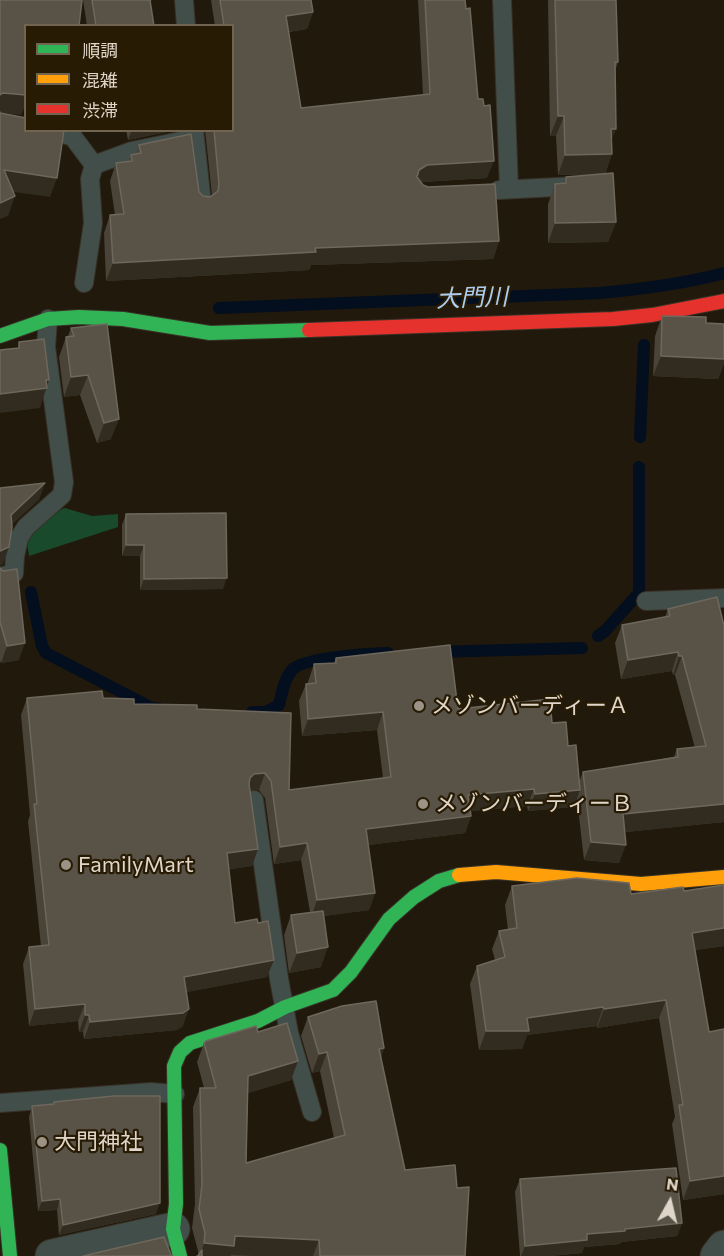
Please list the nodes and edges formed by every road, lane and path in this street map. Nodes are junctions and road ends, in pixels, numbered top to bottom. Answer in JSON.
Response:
{"nodes":[{"id":1,"x":184,"y":0,"type":"edge"},
{"id":2,"x":502,"y":0,"type":"edge"},
{"id":3,"x":186,"y":24,"type":"edge"},
{"id":4,"x":58,"y":132,"type":"edge"},
{"id":5,"x":195,"y":134,"type":"edge"},
{"id":6,"x":94,"y":165,"type":"junction"},
{"id":7,"x":589,"y":185,"type":"edge"},
{"id":8,"x":509,"y":189,"type":"junction"},
{"id":9,"x":477,"y":191,"type":"edge"},
{"id":10,"x":202,"y":203,"type":"edge"},
{"id":11,"x":84,"y":283,"type":"dead end"},
{"id":12,"x":724,"y":301,"type":"edge"},
{"id":13,"x":48,"y":319,"type":"junction"},
{"id":14,"x":0,"y":336,"type":"edge"},
{"id":15,"x":0,"y":577,"type":"edge"},
{"id":16,"x":724,"y":597,"type":"edge"},
{"id":17,"x":646,"y":601,"type":"dead end"},
{"id":18,"x":254,"y":800,"type":"edge"},
{"id":19,"x":724,"y":877,"type":"edge"},
{"id":20,"x":285,"y":1007,"type":"junction"},
{"id":21,"x":174,"y":1094,"type":"junction"},
{"id":22,"x":0,"y":1103,"type":"edge"},
{"id":23,"x":312,"y":1112,"type":"dead end"},
{"id":24,"x":0,"y":1150,"type":"edge"},
{"id":25,"x":176,"y":1242,"type":"edge"},
{"id":26,"x":724,"y":1247,"type":"edge"},
{"id":27,"x":10,"y":1256,"type":"edge"},
{"id":28,"x":52,"y":1256,"type":"edge"},
{"id":29,"x":717,"y":1256,"type":"edge"}],
"edges":[{"from":1,"to":3,"type":"lane"},
{"from":2,"to":8,"type":"lane"},
{"from":4,"to":6,"type":"lane"},
{"from":5,"to":6,"type":"lane"},
{"from":5,"to":10,"type":"lane"},
{"from":6,"to":11,"type":"lane"},
{"from":7,"to":8,"type":"lane"},
{"from":8,"to":9,"type":"lane"},
{"from":12,"to":13,"type":"street"},
{"from":13,"to":14,"type":"street"},
{"from":13,"to":15,"type":"lane"},
{"from":16,"to":17,"type":"lane"},
{"from":18,"to":20,"type":"lane"},
{"from":19,"to":20,"type":"street"},
{"from":20,"to":21,"type":"street"},
{"from":20,"to":23,"type":"lane"},
{"from":21,"to":22,"type":"lane"},
{"from":21,"to":25,"type":"street"},
{"from":24,"to":27,"type":"street"},
{"from":25,"to":28,"type":"street"},
{"from":26,"to":29,"type":"street"}]}
